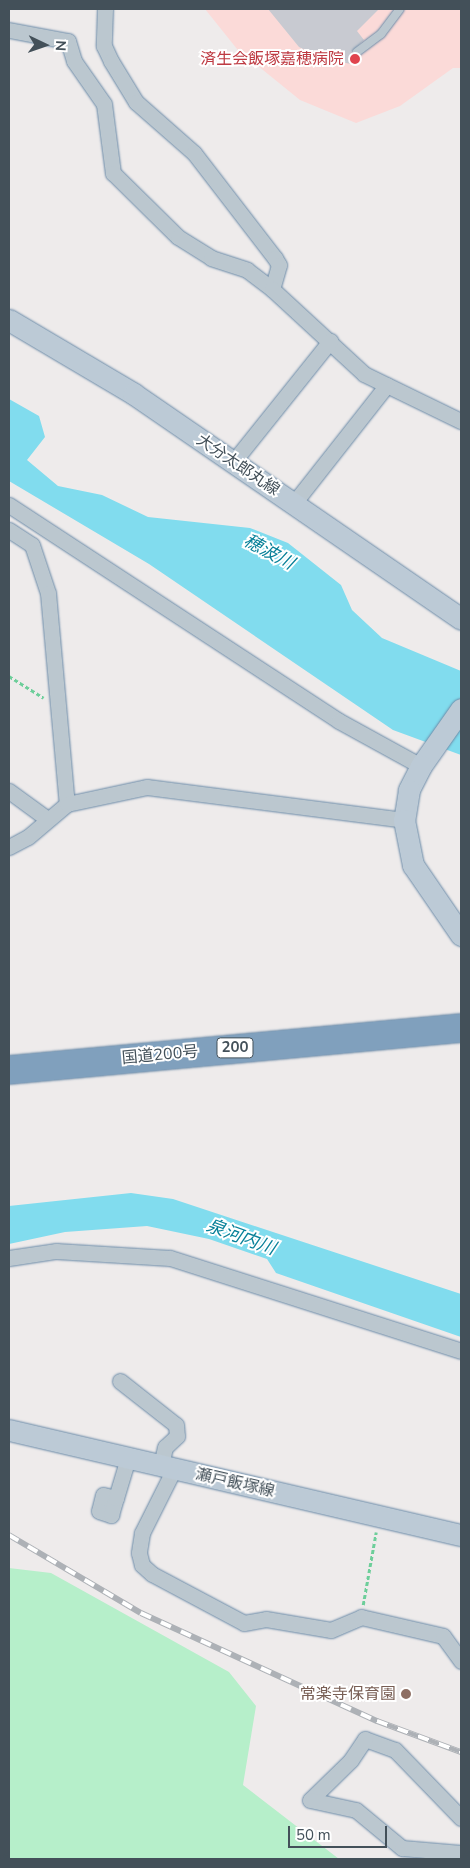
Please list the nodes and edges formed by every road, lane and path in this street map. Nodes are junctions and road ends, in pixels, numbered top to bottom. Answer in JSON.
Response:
{"nodes":[{"id":1,"x":105,"y":9,"type":"edge"},
{"id":2,"x":400,"y":9,"type":"edge"},
{"id":3,"x":9,"y":30,"type":"edge"},
{"id":4,"x":357,"y":52,"type":"dead end"},
{"id":5,"x":272,"y":289,"type":"junction"},
{"id":6,"x":9,"y":320,"type":"edge"},
{"id":7,"x":330,"y":341,"type":"junction"},
{"id":8,"x":388,"y":385,"type":"junction"},
{"id":9,"x":461,"y":421,"type":"edge"},
{"id":10,"x":234,"y":462,"type":"junction"},
{"id":11,"x":294,"y":503,"type":"junction"},
{"id":12,"x":9,"y":505,"type":"edge"},
{"id":13,"x":9,"y":530,"type":"edge"},
{"id":14,"x":461,"y":619,"type":"edge"},
{"id":15,"x":9,"y":676,"type":"edge"},
{"id":16,"x":56,"y":705,"type":"junction"},
{"id":17,"x":461,"y":708,"type":"edge"},
{"id":18,"x":421,"y":766,"type":"junction"},
{"id":19,"x":9,"y":791,"type":"edge"},
{"id":20,"x":67,"y":804,"type":"junction"},
{"id":21,"x":46,"y":818,"type":"junction"},
{"id":22,"x":404,"y":820,"type":"junction"},
{"id":23,"x":9,"y":847,"type":"edge"},
{"id":24,"x":461,"y":935,"type":"edge"},
{"id":25,"x":461,"y":1014,"type":"edge"},
{"id":26,"x":461,"y":1028,"type":"edge"},
{"id":27,"x":9,"y":1054,"type":"edge"},
{"id":28,"x":9,"y":1070,"type":"edge"},
{"id":29,"x":9,"y":1258,"type":"edge"},
{"id":30,"x":461,"y":1352,"type":"edge"},
{"id":31,"x":120,"y":1381,"type":"dead end"},
{"id":32,"x":9,"y":1430,"type":"edge"},
{"id":33,"x":128,"y":1458,"type":"junction"},
{"id":34,"x":167,"y":1467,"type":"junction"},
{"id":35,"x":116,"y":1498,"type":"dead end"},
{"id":36,"x":379,"y":1516,"type":"junction"},
{"id":37,"x":461,"y":1535,"type":"edge"},
{"id":38,"x":361,"y":1617,"type":"junction"},
{"id":39,"x":461,"y":1661,"type":"edge"},
{"id":40,"x":461,"y":1818,"type":"edge"},
{"id":41,"x":461,"y":1854,"type":"edge"}],
"edges":[{"from":1,"to":5,"type":"street"},
{"from":2,"to":4,"type":"lane"},
{"from":3,"to":5,"type":"street"},
{"from":5,"to":7,"type":"street"},
{"from":6,"to":10,"type":"main road","name":"大分太郎丸線"},
{"from":7,"to":8,"type":"street"},
{"from":7,"to":10,"type":"street"},
{"from":8,"to":9,"type":"street"},
{"from":8,"to":11,"type":"street"},
{"from":10,"to":11,"type":"main road","name":"大分太郎丸線"},
{"from":11,"to":14,"type":"main road","name":"大分太郎丸線"},
{"from":12,"to":18,"type":"street"},
{"from":13,"to":16,"type":"street"},
{"from":15,"to":16,"type":"path"},
{"from":16,"to":20,"type":"street"},
{"from":17,"to":18,"type":"main road"},
{"from":18,"to":22,"type":"main road"},
{"from":19,"to":21,"type":"street"},
{"from":20,"to":21,"type":"street"},
{"from":20,"to":22,"type":"street"},
{"from":21,"to":23,"type":"street"},
{"from":22,"to":24,"type":"main road"},
{"from":25,"to":27,"type":"highway","name":"国道200号","number":"200"},
{"from":26,"to":28,"type":"highway","name":"国道200号","number":"200"},
{"from":29,"to":30,"type":"street"},
{"from":31,"to":34,"type":"street"},
{"from":32,"to":33,"type":"main road","name":"瀬戸飯塚線"},
{"from":33,"to":34,"type":"main road","name":"瀬戸飯塚線"},
{"from":33,"to":35,"type":"street"},
{"from":34,"to":36,"type":"main road","name":"瀬戸飯塚線"},
{"from":34,"to":38,"type":"street"},
{"from":36,"to":37,"type":"main road","name":"瀬戸飯塚線"},
{"from":36,"to":38,"type":"path"},
{"from":38,"to":39,"type":"street"},
{"from":40,"to":41,"type":"street"}]}
